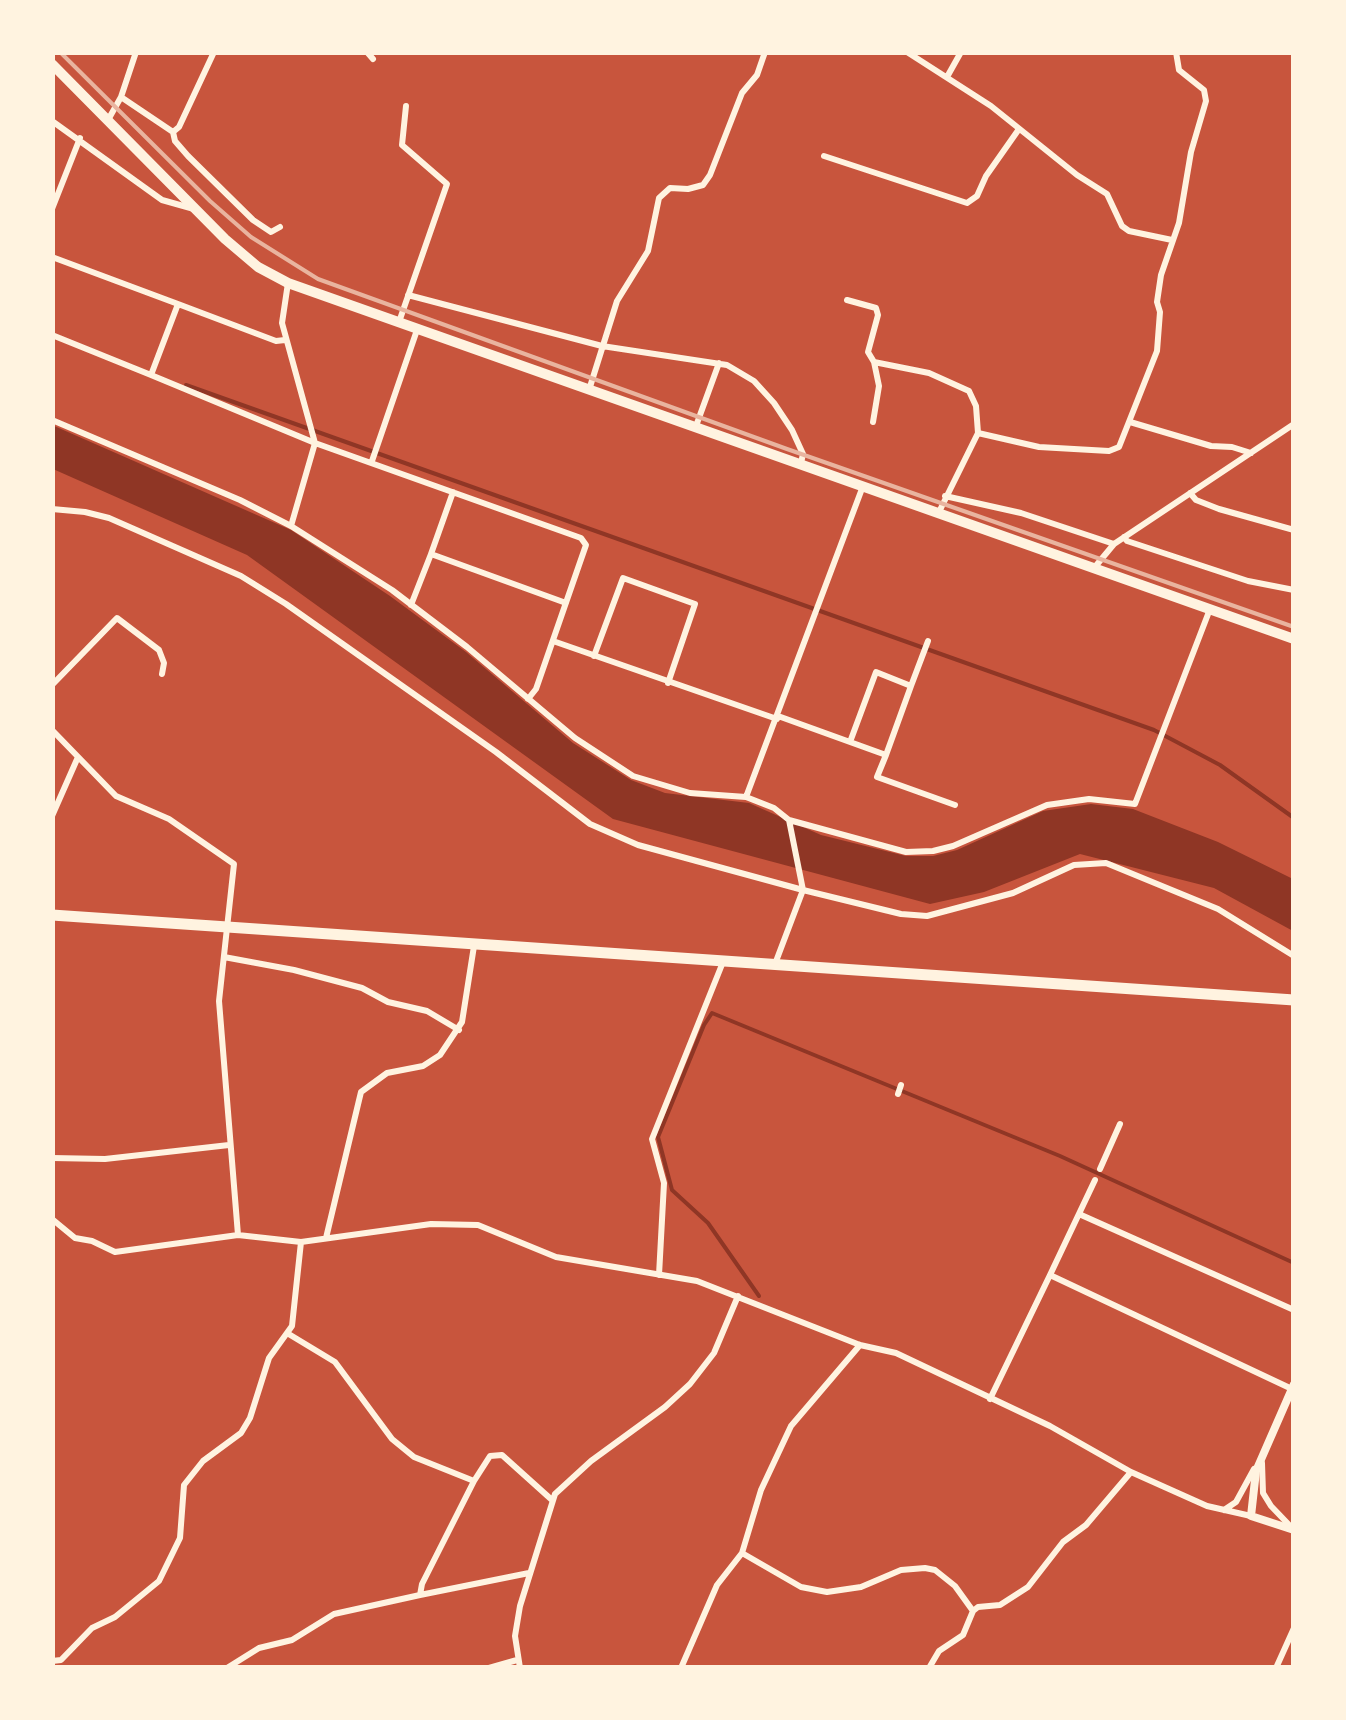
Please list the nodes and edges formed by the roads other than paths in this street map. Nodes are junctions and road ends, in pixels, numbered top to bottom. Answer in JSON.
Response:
{"nodes":[{"id":1,"x":136,"y":52,"type":"edge"},
{"id":2,"x":214,"y":52,"type":"edge"},
{"id":3,"x":766,"y":52,"type":"edge"},
{"id":4,"x":907,"y":52,"type":"edge"},
{"id":5,"x":961,"y":52,"type":"edge"},
{"id":6,"x":1176,"y":52,"type":"edge"},
{"id":7,"x":52,"y":64,"type":"edge"},
{"id":8,"x":947,"y":77,"type":"junction"},
{"id":9,"x":121,"y":97,"type":"junction"},
{"id":10,"x":406,"y":106,"type":"dead end"},
{"id":11,"x":108,"y":120,"type":"junction"},
{"id":12,"x":52,"y":121,"type":"edge"},
{"id":13,"x":1018,"y":129,"type":"junction"},
{"id":14,"x":173,"y":132,"type":"junction"},
{"id":15,"x":80,"y":138,"type":"junction"},
{"id":16,"x":824,"y":156,"type":"dead end"},
{"id":17,"x":52,"y":209,"type":"edge"},
{"id":18,"x":196,"y":209,"type":"junction"},
{"id":19,"x":280,"y":227,"type":"dead end"},
{"id":20,"x":1172,"y":240,"type":"junction"},
{"id":21,"x":52,"y":257,"type":"edge"},
{"id":22,"x":288,"y":283,"type":"junction"},
{"id":23,"x":408,"y":295,"type":"junction"},
{"id":24,"x":847,"y":300,"type":"dead end"},
{"id":25,"x":178,"y":304,"type":"junction"},
{"id":26,"x":398,"y":323,"type":"junction"},
{"id":27,"x":417,"y":330,"type":"junction"},
{"id":28,"x":52,"y":335,"type":"edge"},
{"id":29,"x":285,"y":340,"type":"junction"},
{"id":30,"x":602,"y":346,"type":"junction"},
{"id":31,"x":719,"y":362,"type":"junction"},
{"id":32,"x":874,"y":362,"type":"junction"},
{"id":33,"x":151,"y":375,"type":"junction"},
{"id":34,"x":589,"y":391,"type":"junction"},
{"id":35,"x":52,"y":420,"type":"edge"},
{"id":36,"x":873,"y":422,"type":"dead end"},
{"id":37,"x":1130,"y":422,"type":"junction"},
{"id":38,"x":1294,"y":424,"type":"edge"},
{"id":39,"x":696,"y":428,"type":"junction"},
{"id":40,"x":978,"y":433,"type":"junction"},
{"id":41,"x":315,"y":443,"type":"junction"},
{"id":42,"x":1251,"y":453,"type":"junction"},
{"id":43,"x":372,"y":461,"type":"junction"},
{"id":44,"x":801,"y":465,"type":"junction"},
{"id":45,"x":862,"y":486,"type":"junction"},
{"id":46,"x":453,"y":492,"type":"junction"},
{"id":47,"x":1190,"y":493,"type":"junction"},
{"id":48,"x":946,"y":496,"type":"junction"},
{"id":49,"x":52,"y":510,"type":"edge"},
{"id":50,"x":938,"y":514,"type":"junction"},
{"id":51,"x":291,"y":526,"type":"junction"},
{"id":52,"x":1294,"y":530,"type":"edge"},
{"id":53,"x":1124,"y":537,"type":"junction"},
{"id":54,"x":1114,"y":544,"type":"junction"},
{"id":55,"x":431,"y":554,"type":"junction"},
{"id":56,"x":1093,"y":569,"type":"junction"},
{"id":57,"x":1294,"y":590,"type":"edge"},
{"id":58,"x":566,"y":603,"type":"junction"},
{"id":59,"x":411,"y":605,"type":"junction"},
{"id":60,"x":1210,"y":609,"type":"junction"},
{"id":61,"x":1294,"y":639,"type":"edge"},
{"id":62,"x":553,"y":641,"type":"junction"},
{"id":63,"x":928,"y":641,"type":"dead end"},
{"id":64,"x":594,"y":656,"type":"junction"},
{"id":65,"x":162,"y":674,"type":"dead end"},
{"id":66,"x":668,"y":683,"type":"junction"},
{"id":67,"x":52,"y":685,"type":"edge"},
{"id":68,"x":911,"y":686,"type":"junction"},
{"id":69,"x":528,"y":698,"type":"junction"},
{"id":70,"x":777,"y":718,"type":"junction"},
{"id":71,"x":52,"y":730,"type":"edge"},
{"id":72,"x":850,"y":742,"type":"junction"},
{"id":73,"x":886,"y":755,"type":"junction"},
{"id":74,"x":78,"y":757,"type":"junction"},
{"id":75,"x":746,"y":797,"type":"junction"},
{"id":76,"x":956,"y":805,"type":"dead end"},
{"id":77,"x":52,"y":816,"type":"edge"},
{"id":78,"x":790,"y":823,"type":"junction"},
{"id":79,"x":803,"y":890,"type":"junction"},
{"id":80,"x":52,"y":914,"type":"edge"},
{"id":81,"x":226,"y":927,"type":"junction"},
{"id":82,"x":474,"y":946,"type":"junction"},
{"id":83,"x":1294,"y":956,"type":"edge"},
{"id":84,"x":224,"y":957,"type":"junction"},
{"id":85,"x":724,"y":962,"type":"junction"},
{"id":86,"x":775,"y":964,"type":"junction"},
{"id":87,"x":1294,"y":1000,"type":"edge"},
{"id":88,"x":458,"y":1030,"type":"junction"},
{"id":89,"x":1120,"y":1124,"type":"dead end"},
{"id":90,"x":229,"y":1145,"type":"junction"},
{"id":91,"x":52,"y":1158,"type":"edge"},
{"id":92,"x":1100,"y":1169,"type":"dead end"},
{"id":93,"x":1095,"y":1180,"type":"dead end"},
{"id":94,"x":1079,"y":1214,"type":"junction"},
{"id":95,"x":52,"y":1219,"type":"edge"},
{"id":96,"x":238,"y":1235,"type":"junction"},
{"id":97,"x":326,"y":1238,"type":"junction"},
{"id":98,"x":302,"y":1242,"type":"junction"},
{"id":99,"x":659,"y":1275,"type":"junction"},
{"id":100,"x":1050,"y":1275,"type":"junction"},
{"id":101,"x":738,"y":1296,"type":"junction"},
{"id":102,"x":1294,"y":1310,"type":"edge"},
{"id":103,"x":287,"y":1333,"type":"junction"},
{"id":104,"x":860,"y":1345,"type":"junction"},
{"id":105,"x":1292,"y":1387,"type":"edge"},
{"id":106,"x":990,"y":1399,"type":"junction"},
{"id":107,"x":1264,"y":1452,"type":"junction"},
{"id":108,"x":1132,"y":1472,"type":"junction"},
{"id":109,"x":474,"y":1481,"type":"junction"},
{"id":110,"x":552,"y":1500,"type":"junction"},
{"id":111,"x":1223,"y":1511,"type":"junction"},
{"id":112,"x":1250,"y":1516,"type":"junction"},
{"id":113,"x":1294,"y":1529,"type":"edge"},
{"id":114,"x":742,"y":1553,"type":"junction"},
{"id":115,"x":529,"y":1574,"type":"junction"},
{"id":116,"x":420,"y":1595,"type":"junction"},
{"id":117,"x":973,"y":1610,"type":"junction"},
{"id":118,"x":1294,"y":1628,"type":"edge"},
{"id":119,"x":57,"y":1663,"type":"edge"},
{"id":120,"x":519,"y":1664,"type":"edge"},
{"id":121,"x":228,"y":1668,"type":"edge"},
{"id":122,"x":489,"y":1668,"type":"edge"},
{"id":123,"x":681,"y":1668,"type":"edge"},
{"id":124,"x":929,"y":1668,"type":"edge"},
{"id":125,"x":1276,"y":1668,"type":"edge"}],
"edges":[{"from":1,"to":9,"type":"street"},
{"from":2,"to":14,"type":"street"},
{"from":3,"to":30,"type":"street"},
{"from":4,"to":8,"type":"street"},
{"from":5,"to":8,"type":"street"},
{"from":6,"to":20,"type":"street"},
{"from":7,"to":11,"type":"main road"},
{"from":8,"to":13,"type":"street"},
{"from":9,"to":11,"type":"street"},
{"from":9,"to":14,"type":"street"},
{"from":10,"to":23,"type":"street"},
{"from":11,"to":18,"type":"main road"},
{"from":12,"to":15,"type":"street"},
{"from":13,"to":16,"type":"street"},
{"from":13,"to":20,"type":"street"},
{"from":14,"to":19,"type":"street"},
{"from":15,"to":17,"type":"street"},
{"from":15,"to":18,"type":"street"},
{"from":18,"to":22,"type":"main road"},
{"from":20,"to":37,"type":"street"},
{"from":21,"to":25,"type":"street"},
{"from":22,"to":26,"type":"main road"},
{"from":22,"to":29,"type":"street"},
{"from":23,"to":26,"type":"street"},
{"from":23,"to":30,"type":"street"},
{"from":24,"to":32,"type":"street"},
{"from":25,"to":29,"type":"street"},
{"from":25,"to":33,"type":"street"},
{"from":26,"to":27,"type":"main road"},
{"from":27,"to":34,"type":"main road"},
{"from":27,"to":43,"type":"street"},
{"from":28,"to":33,"type":"street"},
{"from":29,"to":41,"type":"street"},
{"from":30,"to":31,"type":"street"},
{"from":30,"to":34,"type":"street"},
{"from":31,"to":39,"type":"street"},
{"from":31,"to":44,"type":"street"},
{"from":32,"to":36,"type":"street"},
{"from":32,"to":40,"type":"street"},
{"from":33,"to":41,"type":"street"},
{"from":34,"to":39,"type":"main road"},
{"from":35,"to":51,"type":"street"},
{"from":37,"to":40,"type":"street"},
{"from":37,"to":42,"type":"street"},
{"from":38,"to":42,"type":"street"},
{"from":39,"to":44,"type":"main road"},
{"from":40,"to":48,"type":"street"},
{"from":41,"to":43,"type":"street"},
{"from":41,"to":51,"type":"street"},
{"from":42,"to":47,"type":"street"},
{"from":43,"to":46,"type":"street"},
{"from":44,"to":45,"type":"main road"},
{"from":45,"to":50,"type":"main road"},
{"from":45,"to":70,"type":"street"},
{"from":46,"to":55,"type":"street"},
{"from":46,"to":58,"type":"street"},
{"from":47,"to":52,"type":"street"},
{"from":47,"to":53,"type":"street"},
{"from":48,"to":50,"type":"street"},
{"from":48,"to":54,"type":"street"},
{"from":49,"to":79,"type":"street"},
{"from":50,"to":56,"type":"main road"},
{"from":51,"to":59,"type":"street"},
{"from":53,"to":54,"type":"street"},
{"from":53,"to":57,"type":"street"},
{"from":54,"to":56,"type":"street"},
{"from":55,"to":58,"type":"street"},
{"from":55,"to":59,"type":"street"},
{"from":56,"to":60,"type":"main road"},
{"from":58,"to":62,"type":"street"},
{"from":59,"to":69,"type":"street"},
{"from":60,"to":61,"type":"main road"},
{"from":60,"to":78,"type":"street"},
{"from":62,"to":64,"type":"street"},
{"from":62,"to":69,"type":"street"},
{"from":63,"to":68,"type":"street"},
{"from":64,"to":66,"type":"street"},
{"from":64,"to":66,"type":"street"},
{"from":65,"to":67,"type":"street"},
{"from":66,"to":70,"type":"street"},
{"from":68,"to":72,"type":"street"},
{"from":68,"to":73,"type":"street"},
{"from":69,"to":75,"type":"street"},
{"from":70,"to":72,"type":"street"},
{"from":70,"to":75,"type":"street"},
{"from":71,"to":74,"type":"street"},
{"from":72,"to":73,"type":"street"},
{"from":73,"to":76,"type":"street"},
{"from":74,"to":77,"type":"street"},
{"from":74,"to":81,"type":"street"},
{"from":75,"to":78,"type":"street"},
{"from":78,"to":79,"type":"street"},
{"from":79,"to":83,"type":"street"},
{"from":79,"to":86,"type":"street"},
{"from":80,"to":81,"type":"highway"},
{"from":81,"to":82,"type":"highway"},
{"from":81,"to":84,"type":"street"},
{"from":82,"to":85,"type":"highway"},
{"from":82,"to":88,"type":"street"},
{"from":84,"to":88,"type":"street"},
{"from":84,"to":90,"type":"street"},
{"from":85,"to":86,"type":"highway"},
{"from":85,"to":99,"type":"street"},
{"from":86,"to":87,"type":"highway"},
{"from":88,"to":97,"type":"street"},
{"from":89,"to":92,"type":"street"},
{"from":90,"to":91,"type":"street"},
{"from":90,"to":96,"type":"street"},
{"from":93,"to":94,"type":"street"},
{"from":94,"to":100,"type":"street"},
{"from":94,"to":102,"type":"street"},
{"from":95,"to":96,"type":"street"},
{"from":96,"to":98,"type":"street"},
{"from":97,"to":98,"type":"street"},
{"from":97,"to":99,"type":"street"},
{"from":98,"to":103,"type":"street"},
{"from":99,"to":101,"type":"street"},
{"from":100,"to":105,"type":"street"},
{"from":100,"to":106,"type":"street"},
{"from":101,"to":104,"type":"street"},
{"from":101,"to":110,"type":"street"},
{"from":103,"to":109,"type":"street"},
{"from":103,"to":119,"type":"street"},
{"from":104,"to":106,"type":"street"},
{"from":104,"to":114,"type":"street"},
{"from":105,"to":107,"type":"street"},
{"from":106,"to":108,"type":"street"},
{"from":107,"to":111,"type":"street"},
{"from":107,"to":112,"type":"street"},
{"from":107,"to":113,"type":"street"},
{"from":108,"to":111,"type":"street"},
{"from":108,"to":117,"type":"street"},
{"from":109,"to":110,"type":"street"},
{"from":109,"to":116,"type":"street"},
{"from":110,"to":115,"type":"street"},
{"from":111,"to":112,"type":"street"},
{"from":112,"to":113,"type":"street"},
{"from":114,"to":117,"type":"street"},
{"from":114,"to":123,"type":"street"},
{"from":115,"to":116,"type":"street"},
{"from":115,"to":120,"type":"street"},
{"from":116,"to":121,"type":"street"},
{"from":117,"to":124,"type":"street"},
{"from":118,"to":125,"type":"street"},
{"from":120,"to":122,"type":"street"}]}
